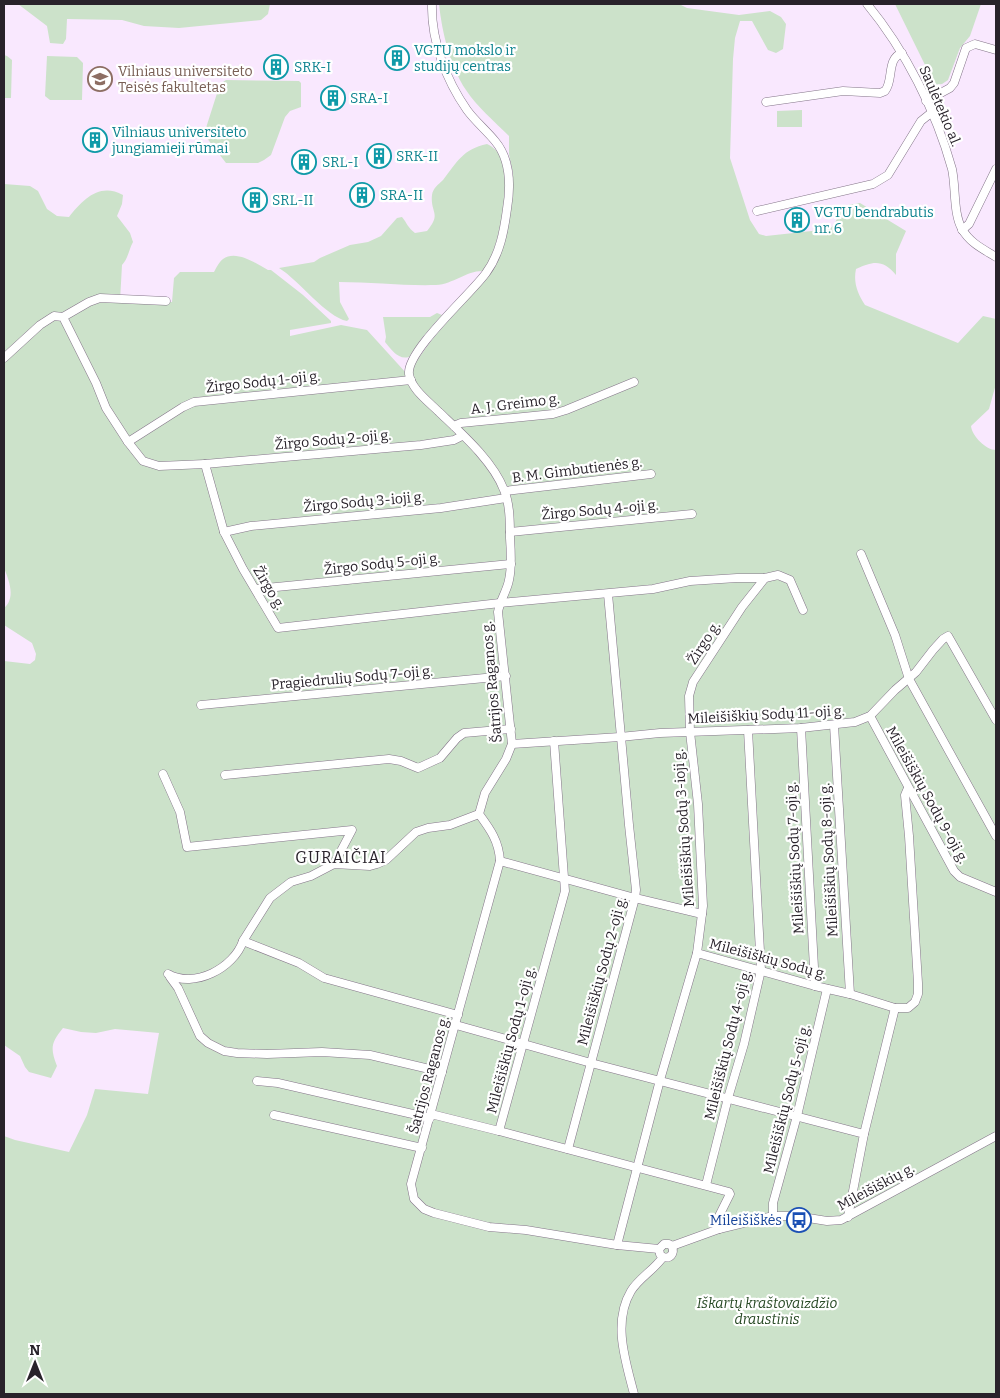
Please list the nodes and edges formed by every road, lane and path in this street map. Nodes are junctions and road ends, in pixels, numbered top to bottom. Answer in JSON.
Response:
{"nodes":[{"id":1,"x":432,"y":4,"type":"edge"},
{"id":2,"x":867,"y":4,"type":"edge"},
{"id":3,"x":996,"y":50,"type":"edge"},
{"id":4,"x":902,"y":53,"type":"junction"},
{"id":5,"x":926,"y":101,"type":"junction"},
{"id":6,"x":766,"y":102,"type":"dead end"},
{"id":7,"x":931,"y":113,"type":"junction"},
{"id":8,"x":996,"y":169,"type":"edge"},
{"id":9,"x":757,"y":211,"type":"dead end"},
{"id":10,"x":962,"y":230,"type":"junction"},
{"id":11,"x":996,"y":257,"type":"edge"},
{"id":12,"x":166,"y":301,"type":"dead end"},
{"id":13,"x":63,"y":317,"type":"junction"},
{"id":14,"x":4,"y":358,"type":"edge"},
{"id":15,"x":411,"y":380,"type":"junction"},
{"id":16,"x":634,"y":382,"type":"dead end"},
{"id":17,"x":454,"y":426,"type":"junction"},
{"id":18,"x":462,"y":436,"type":"junction"},
{"id":19,"x":128,"y":442,"type":"junction"},
{"id":20,"x":205,"y":464,"type":"junction"},
{"id":21,"x":651,"y":474,"type":"dead end"},
{"id":22,"x":505,"y":494,"type":"junction"},
{"id":23,"x":692,"y":514,"type":"dead end"},
{"id":24,"x":224,"y":532,"type":"junction"},
{"id":25,"x":510,"y":532,"type":"junction"},
{"id":26,"x":861,"y":554,"type":"dead end"},
{"id":27,"x":510,"y":564,"type":"junction"},
{"id":28,"x":765,"y":578,"type":"junction"},
{"id":29,"x":256,"y":589,"type":"junction"},
{"id":30,"x":608,"y":594,"type":"junction"},
{"id":31,"x":500,"y":603,"type":"junction"},
{"id":32,"x":803,"y":610,"type":"dead end"},
{"id":33,"x":506,"y":676,"type":"junction"},
{"id":34,"x":909,"y":679,"type":"junction"},
{"id":35,"x":201,"y":704,"type":"dead end"},
{"id":36,"x":870,"y":716,"type":"junction"},
{"id":37,"x":996,"y":720,"type":"edge"},
{"id":38,"x":834,"y":725,"type":"junction"},
{"id":39,"x":801,"y":728,"type":"junction"},
{"id":40,"x":511,"y":729,"type":"junction"},
{"id":41,"x":748,"y":730,"type":"junction"},
{"id":42,"x":690,"y":732,"type":"junction"},
{"id":43,"x":620,"y":737,"type":"junction"},
{"id":44,"x":554,"y":741,"type":"junction"},
{"id":45,"x":512,"y":744,"type":"junction"},
{"id":46,"x":163,"y":774,"type":"dead end"},
{"id":47,"x":225,"y":775,"type":"dead end"},
{"id":48,"x":908,"y":788,"type":"junction"},
{"id":49,"x":479,"y":814,"type":"junction"},
{"id":50,"x":996,"y":836,"type":"edge"},
{"id":51,"x":500,"y":861,"type":"junction"},
{"id":52,"x":334,"y":864,"type":"junction"},
{"id":53,"x":564,"y":879,"type":"junction"},
{"id":54,"x":996,"y":892,"type":"edge"},
{"id":55,"x":635,"y":898,"type":"junction"},
{"id":56,"x":702,"y":914,"type":"junction"},
{"id":57,"x":243,"y":941,"type":"junction"},
{"id":58,"x":697,"y":953,"type":"junction"},
{"id":59,"x":761,"y":970,"type":"junction"},
{"id":60,"x":815,"y":986,"type":"junction"},
{"id":61,"x":828,"y":989,"type":"junction"},
{"id":62,"x":850,"y":994,"type":"junction"},
{"id":63,"x":895,"y":1008,"type":"junction"},
{"id":64,"x":458,"y":1015,"type":"junction"},
{"id":65,"x":456,"y":1025,"type":"junction"},
{"id":66,"x":522,"y":1044,"type":"junction"},
{"id":67,"x":591,"y":1063,"type":"junction"},
{"id":68,"x":442,"y":1072,"type":"junction"},
{"id":69,"x":660,"y":1080,"type":"junction"},
{"id":70,"x":257,"y":1081,"type":"dead end"},
{"id":71,"x":728,"y":1098,"type":"junction"},
{"id":72,"x":274,"y":1114,"type":"dead end"},
{"id":73,"x":431,"y":1116,"type":"junction"},
{"id":74,"x":797,"y":1116,"type":"junction"},
{"id":75,"x":499,"y":1131,"type":"junction"},
{"id":76,"x":864,"y":1134,"type":"junction"},
{"id":77,"x":996,"y":1136,"type":"edge"},
{"id":78,"x":422,"y":1148,"type":"junction"},
{"id":79,"x":568,"y":1149,"type":"junction"},
{"id":80,"x":636,"y":1168,"type":"junction"},
{"id":81,"x":706,"y":1185,"type":"junction"},
{"id":82,"x":773,"y":1216,"type":"junction"},
{"id":83,"x":848,"y":1217,"type":"junction"},
{"id":84,"x":718,"y":1229,"type":"junction"},
{"id":85,"x":617,"y":1245,"type":"junction"},
{"id":86,"x":672,"y":1246,"type":"junction"},
{"id":87,"x":659,"y":1249,"type":"junction"},
{"id":88,"x":663,"y":1257,"type":"junction"},
{"id":89,"x":634,"y":1394,"type":"edge"}],
"edges":[{"from":1,"to":15,"type":"street"},
{"from":2,"to":4,"type":"street","name":"Saulėtekio al."},
{"from":3,"to":5,"type":"street"},
{"from":4,"to":5,"type":"street","name":"Saulėtekio al."},
{"from":4,"to":6,"type":"street"},
{"from":5,"to":7,"type":"street","name":"Saulėtekio al."},
{"from":7,"to":9,"type":"street"},
{"from":7,"to":10,"type":"street","name":"Saulėtekio al."},
{"from":8,"to":10,"type":"street"},
{"from":10,"to":11,"type":"street"},
{"from":12,"to":13,"type":"street"},
{"from":13,"to":14,"type":"street"},
{"from":13,"to":19,"type":"street"},
{"from":15,"to":17,"type":"street","name":"Šatrijos Raganos g."},
{"from":15,"to":19,"type":"street","name":"Žirgo Sodų 1-oji g."},
{"from":16,"to":17,"type":"street","name":"A. J. Greimo g."},
{"from":17,"to":18,"type":"street","name":"Šatrijos Raganos g."},
{"from":18,"to":20,"type":"street","name":"Žirgo Sodų 2-oji g."},
{"from":18,"to":22,"type":"street","name":"Šatrijos Raganos g."},
{"from":19,"to":20,"type":"street"},
{"from":20,"to":24,"type":"street","name":"Žirgo g."},
{"from":21,"to":22,"type":"street","name":"B. M. Gimbutienės g."},
{"from":22,"to":24,"type":"street","name":"Žirgo Sodų 3-ioji g."},
{"from":22,"to":25,"type":"street","name":"Šatrijos Raganos g."},
{"from":23,"to":25,"type":"street","name":"Žirgo Sodų 4-oji g."},
{"from":24,"to":29,"type":"street","name":"Žirgo g."},
{"from":25,"to":27,"type":"street","name":"Šatrijos Raganos g."},
{"from":26,"to":34,"type":"street"},
{"from":27,"to":29,"type":"street","name":"Žirgo Sodų 5-oji g."},
{"from":27,"to":31,"type":"street","name":"Šatrijos Raganos g."},
{"from":28,"to":30,"type":"street","name":"Žirgo g."},
{"from":28,"to":32,"type":"street","name":"Žirgo g."},
{"from":28,"to":42,"type":"street","name":"Žirgo g."},
{"from":29,"to":31,"type":"street","name":"Žirgo g."},
{"from":30,"to":31,"type":"street","name":"Žirgo g."},
{"from":30,"to":43,"type":"street"},
{"from":31,"to":33,"type":"street","name":"Šatrijos Raganos g."},
{"from":33,"to":35,"type":"street","name":"Pragiedrulių Sodų 7-oji g."},
{"from":33,"to":40,"type":"street","name":"Šatrijos Raganos g."},
{"from":34,"to":36,"type":"street","name":"Mileišiškių Sodų 11-oji g."},
{"from":34,"to":37,"type":"street","name":"Mileišiškių Sodų 11-oji g."},
{"from":34,"to":50,"type":"street"},
{"from":36,"to":38,"type":"street","name":"Mileišiškių Sodų 11-oji g."},
{"from":36,"to":48,"type":"street","name":"Mileišiškių Sodų 9-oji g."},
{"from":38,"to":39,"type":"street","name":"Mileišiškių Sodų 11-oji g."},
{"from":38,"to":62,"type":"street","name":"Mileišiškių Sodų 8-oji g."},
{"from":39,"to":41,"type":"street","name":"Mileišiškių Sodų 11-oji g."},
{"from":39,"to":60,"type":"street","name":"Mileišiškių Sodų 7-oji g."},
{"from":40,"to":45,"type":"street","name":"Šatrijos Raganos g."},
{"from":40,"to":47,"type":"street"},
{"from":41,"to":42,"type":"street","name":"Mileišiškių Sodų 11-oji g."},
{"from":41,"to":59,"type":"street","name":"Mileišiškių Sodų 4-oji g."},
{"from":42,"to":43,"type":"street","name":"Mileišiškių Sodų 11-oji g."},
{"from":42,"to":56,"type":"street","name":"Mileišiškių Sodų 3-ioji g."},
{"from":43,"to":44,"type":"street","name":"Mileišiškių Sodų 11-oji g."},
{"from":43,"to":55,"type":"street","name":"Mileišiškių Sodų 2-oji g."},
{"from":44,"to":45,"type":"street","name":"Mileišiškių Sodų 11-oji g."},
{"from":44,"to":53,"type":"street","name":"Mileišiškių Sodų 1-oji g."},
{"from":45,"to":49,"type":"street","name":"Šatrijos Raganos g."},
{"from":46,"to":52,"type":"street"},
{"from":48,"to":54,"type":"street","name":"Mileišiškių Sodų 9-oji g."},
{"from":48,"to":63,"type":"street"},
{"from":49,"to":51,"type":"street","name":"Šatrijos Raganos g."},
{"from":49,"to":52,"type":"street"},
{"from":51,"to":53,"type":"street"},
{"from":51,"to":64,"type":"street","name":"Šatrijos Raganos g."},
{"from":52,"to":57,"type":"street"},
{"from":53,"to":55,"type":"street"},
{"from":53,"to":66,"type":"street","name":"Mileišiškių Sodų 1-oji g."},
{"from":55,"to":56,"type":"street"},
{"from":55,"to":67,"type":"street","name":"Mileišiškių Sodų 2-oji g."},
{"from":56,"to":58,"type":"street","name":"Mileišiškių Sodų 3-ioji g."},
{"from":57,"to":64,"type":"street"},
{"from":57,"to":68,"type":"street"},
{"from":58,"to":59,"type":"street","name":"Mileišiškių Sodų g."},
{"from":58,"to":69,"type":"street","name":"Mileišiškių Sodų g."},
{"from":59,"to":60,"type":"street","name":"Mileišiškių Sodų g."},
{"from":59,"to":71,"type":"street","name":"Mileišiškių Sodų 4-oji g."},
{"from":60,"to":61,"type":"street","name":"Mileišiškių Sodų g."},
{"from":61,"to":62,"type":"street","name":"Mileišiškių Sodų g."},
{"from":61,"to":74,"type":"street","name":"Mileišiškių Sodų 5-oji g."},
{"from":62,"to":63,"type":"street","name":"Mileišiškių Sodų g."},
{"from":63,"to":76,"type":"street"},
{"from":64,"to":65,"type":"street","name":"Šatrijos Raganos g."},
{"from":65,"to":66,"type":"street"},
{"from":65,"to":68,"type":"street","name":"Šatrijos Raganos g."},
{"from":66,"to":67,"type":"street"},
{"from":66,"to":75,"type":"street","name":"Mileišiškių Sodų 1-oji g."},
{"from":67,"to":69,"type":"street"},
{"from":67,"to":79,"type":"street","name":"Mileišiškių Sodų 2-oji g."},
{"from":68,"to":73,"type":"street","name":"Šatrijos Raganos g."},
{"from":69,"to":71,"type":"street"},
{"from":69,"to":80,"type":"street","name":"Mileišiškių Sodų g."},
{"from":70,"to":73,"type":"street"},
{"from":71,"to":74,"type":"street"},
{"from":71,"to":81,"type":"street","name":"Mileišiškių Sodų 4-oji g."},
{"from":72,"to":78,"type":"street"},
{"from":73,"to":75,"type":"street"},
{"from":73,"to":78,"type":"street","name":"Šatrijos Raganos g."},
{"from":74,"to":76,"type":"street"},
{"from":74,"to":82,"type":"street","name":"Mileišiškių Sodų 5-oji g."},
{"from":75,"to":79,"type":"street","name":"Mileišiškių Sodų 1-oji g."},
{"from":76,"to":83,"type":"street"},
{"from":77,"to":83,"type":"street","name":"Mileišiškių g."},
{"from":78,"to":85,"type":"street","name":"Šatrijos Raganos g."},
{"from":79,"to":80,"type":"street","name":"Mileišiškių Sodų 1-oji g."},
{"from":80,"to":81,"type":"street","name":"Mileišiškių Sodų 1-oji g."},
{"from":80,"to":85,"type":"street","name":"Mileišiškių Sodų g."},
{"from":81,"to":84,"type":"street","name":"Mileišiškių Sodų 1-oji g."},
{"from":82,"to":83,"type":"street","name":"Mileišiškių g."},
{"from":82,"to":84,"type":"street","name":"Mileišiškių g."},
{"from":84,"to":86,"type":"street","name":"Mileišiškių g."},
{"from":85,"to":87,"type":"street","name":"Šatrijos Raganos g."},
{"from":86,"to":87,"type":"street"},
{"from":86,"to":88,"type":"street"},
{"from":87,"to":88,"type":"street"},
{"from":88,"to":89,"type":"street"}]}
